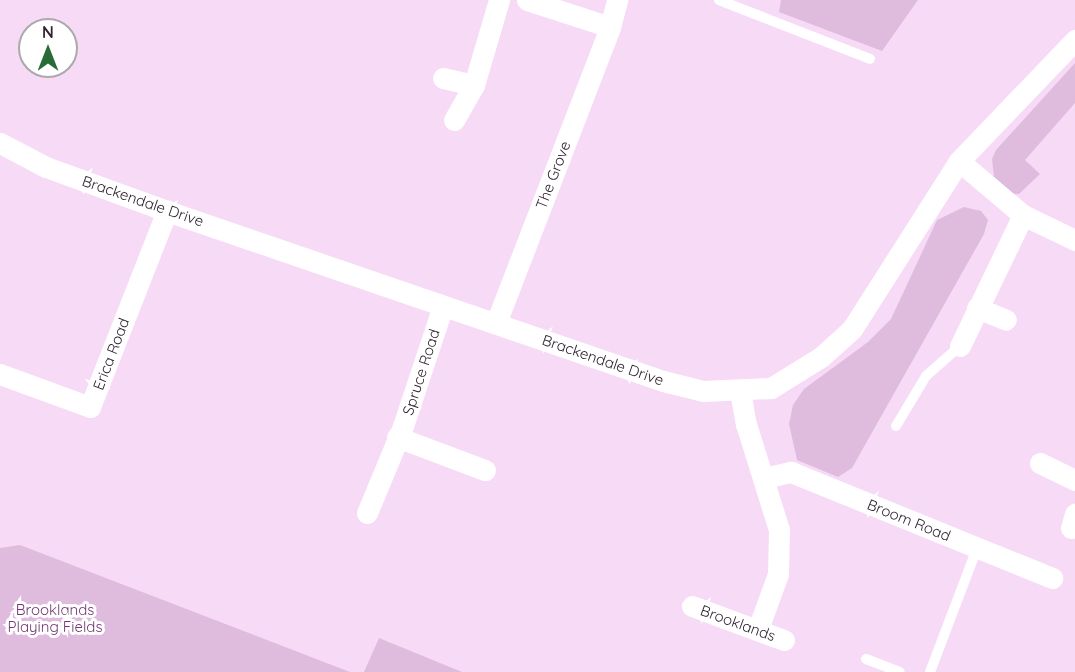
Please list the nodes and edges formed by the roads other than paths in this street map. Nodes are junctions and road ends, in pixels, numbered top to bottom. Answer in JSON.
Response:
{"nodes":[{"id":1,"x":499,"y":0,"type":"edge"},
{"id":2,"x":527,"y":0,"type":"edge"},
{"id":3,"x":617,"y":0,"type":"edge"},
{"id":4,"x":719,"y":0,"type":"edge"},
{"id":5,"x":609,"y":27,"type":"junction"},
{"id":6,"x":1075,"y":40,"type":"edge"},
{"id":7,"x":870,"y":59,"type":"dead end"},
{"id":8,"x":443,"y":78,"type":"dead end"},
{"id":9,"x":474,"y":84,"type":"junction"},
{"id":10,"x":454,"y":120,"type":"dead end"},
{"id":11,"x":0,"y":143,"type":"edge"},
{"id":12,"x":959,"y":161,"type":"junction"},
{"id":13,"x":167,"y":211,"type":"junction"},
{"id":14,"x":1023,"y":215,"type":"junction"},
{"id":15,"x":1075,"y":240,"type":"edge"},
{"id":16,"x":443,"y":306,"type":"junction"},
{"id":17,"x":977,"y":308,"type":"junction"},
{"id":18,"x":1006,"y":320,"type":"dead end"},
{"id":19,"x":496,"y":323,"type":"junction"},
{"id":20,"x":960,"y":346,"type":"joint"},
{"id":21,"x":0,"y":374,"type":"edge"},
{"id":22,"x":740,"y":391,"type":"junction"},
{"id":23,"x":896,"y":426,"type":"dead end"},
{"id":24,"x":397,"y":437,"type":"junction"},
{"id":25,"x":1040,"y":463,"type":"dead end"},
{"id":26,"x":485,"y":470,"type":"dead end"},
{"id":27,"x":764,"y":478,"type":"junction"},
{"id":28,"x":1075,"y":480,"type":"edge"},
{"id":29,"x":367,"y":513,"type":"dead end"},
{"id":30,"x":977,"y":548,"type":"junction"},
{"id":31,"x":1052,"y":578,"type":"dead end"},
{"id":32,"x":692,"y":606,"type":"dead end"},
{"id":33,"x":758,"y":629,"type":"junction"},
{"id":34,"x":784,"y":640,"type":"dead end"},
{"id":35,"x":866,"y":659,"type":"dead end"},
{"id":36,"x":900,"y":672,"type":"edge"},
{"id":37,"x":930,"y":672,"type":"edge"}],
"edges":[{"from":1,"to":9,"type":"street"},
{"from":2,"to":5,"type":"street"},
{"from":3,"to":5,"type":"street","name":"The Grove"},
{"from":4,"to":7,"type":"lane"},
{"from":5,"to":19,"type":"street","name":"The Grove"},
{"from":6,"to":12,"type":"street","name":"Brackendale Drive"},
{"from":8,"to":9,"type":"street"},
{"from":9,"to":10,"type":"street"},
{"from":11,"to":13,"type":"street","name":"Brackendale Drive"},
{"from":12,"to":14,"type":"street"},
{"from":12,"to":22,"type":"street","name":"Brackendale Drive"},
{"from":13,"to":16,"type":"street","name":"Brackendale Drive"},
{"from":13,"to":21,"type":"street","name":"Erica Road"},
{"from":14,"to":15,"type":"street"},
{"from":14,"to":17,"type":"street"},
{"from":16,"to":19,"type":"street","name":"Brackendale Drive"},
{"from":16,"to":24,"type":"street","name":"Spruce Road"},
{"from":17,"to":18,"type":"street"},
{"from":17,"to":20,"type":"street"},
{"from":19,"to":22,"type":"street","name":"Brackendale Drive"},
{"from":20,"to":23,"type":"lane"},
{"from":22,"to":27,"type":"street"},
{"from":24,"to":26,"type":"street"},
{"from":24,"to":29,"type":"street","name":"Spruce Road"},
{"from":25,"to":28,"type":"street"},
{"from":27,"to":30,"type":"street","name":"Broom Road"},
{"from":27,"to":33,"type":"street"},
{"from":30,"to":31,"type":"street","name":"Broom Road"},
{"from":30,"to":37,"type":"lane"},
{"from":32,"to":33,"type":"street","name":"Brooklands"},
{"from":33,"to":34,"type":"street","name":"Brooklands"},
{"from":35,"to":36,"type":"lane"}]}
